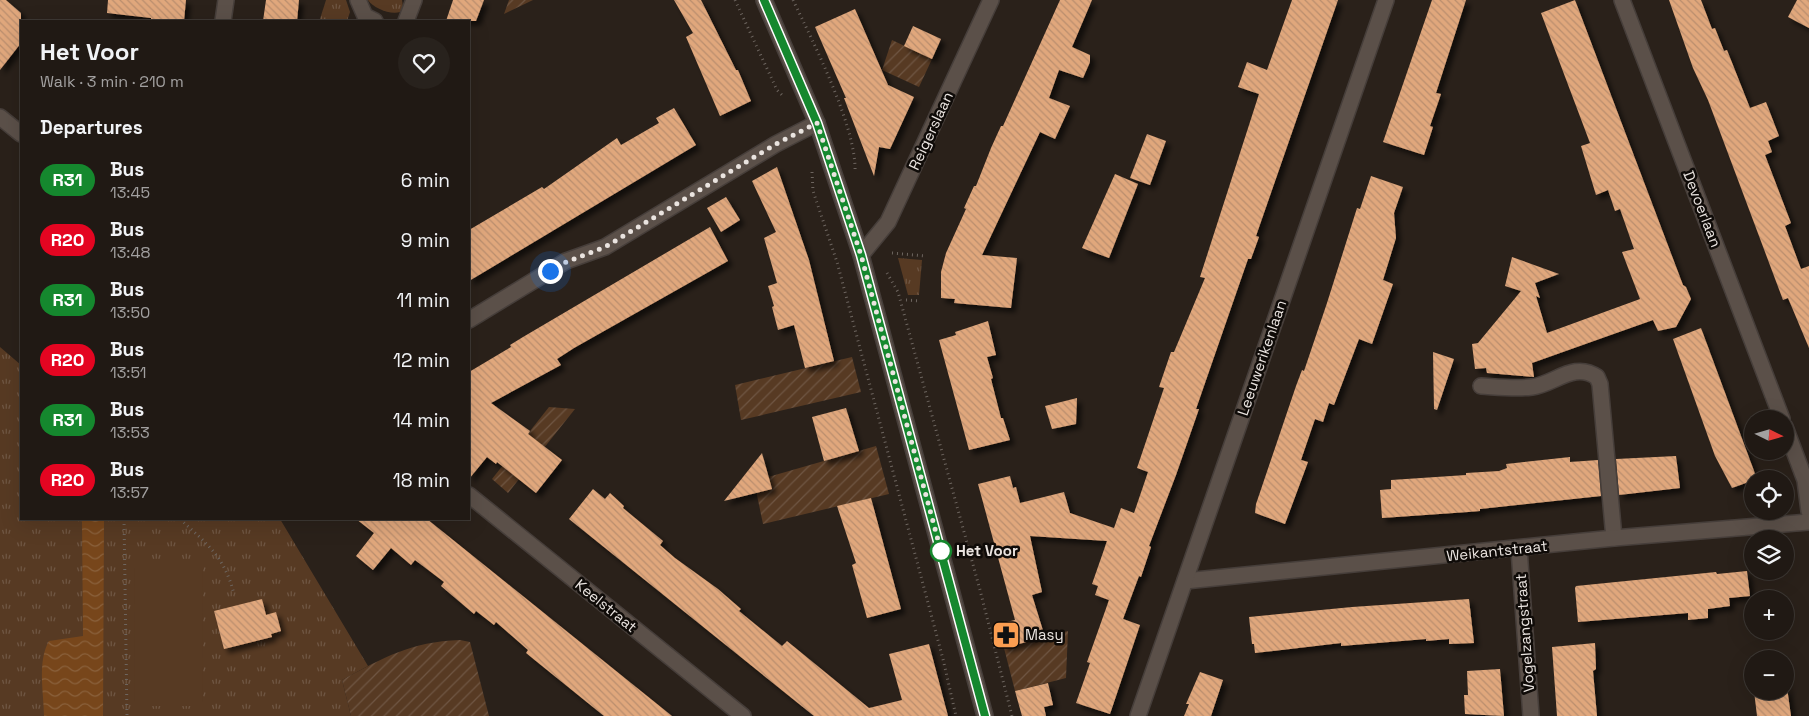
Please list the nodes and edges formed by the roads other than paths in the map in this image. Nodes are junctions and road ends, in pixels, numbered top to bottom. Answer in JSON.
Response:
{"nodes":[{"id":1,"x":226,"y":0,"type":"edge"},
{"id":2,"x":358,"y":0,"type":"edge"},
{"id":3,"x":414,"y":0,"type":"edge"},
{"id":4,"x":764,"y":0,"type":"edge"},
{"id":5,"x":991,"y":0,"type":"edge"},
{"id":6,"x":1386,"y":0,"type":"edge"},
{"id":7,"x":1622,"y":0,"type":"edge"},
{"id":8,"x":224,"y":20,"type":"edge"},
{"id":9,"x":373,"y":20,"type":"edge"},
{"id":10,"x":406,"y":20,"type":"edge"},
{"id":11,"x":0,"y":117,"type":"edge"},
{"id":12,"x":817,"y":123,"type":"junction"},
{"id":13,"x":20,"y":133,"type":"edge"},
{"id":14,"x":861,"y":255,"type":"junction"},
{"id":15,"x":470,"y":319,"type":"edge"},
{"id":16,"x":1482,"y":386,"type":"dead end"},
{"id":17,"x":1779,"y":410,"type":"edge"},
{"id":18,"x":1794,"y":452,"type":"edge"},
{"id":19,"x":470,"y":496,"type":"edge"},
{"id":20,"x":1809,"y":511,"type":"edge"},
{"id":21,"x":1809,"y":522,"type":"edge"},
{"id":22,"x":1614,"y":538,"type":"junction"},
{"id":23,"x":1519,"y":549,"type":"junction"},
{"id":24,"x":1185,"y":581,"type":"junction"},
{"id":25,"x":743,"y":716,"type":"edge"},
{"id":26,"x":985,"y":716,"type":"edge"},
{"id":27,"x":1138,"y":716,"type":"edge"},
{"id":28,"x":1531,"y":716,"type":"edge"}],
"edges":[{"from":1,"to":8,"type":"street"},
{"from":2,"to":9,"type":"street"},
{"from":3,"to":10,"type":"street"},
{"from":4,"to":12,"type":"street"},
{"from":5,"to":14,"type":"street","name":"Reigerslaan"},
{"from":6,"to":24,"type":"street","name":"Leeuwerikenlaan"},
{"from":7,"to":17,"type":"street","name":"Devoerlaan"},
{"from":11,"to":13,"type":"street"},
{"from":12,"to":14,"type":"street"},
{"from":12,"to":15,"type":"street"},
{"from":14,"to":26,"type":"street"},
{"from":16,"to":22,"type":"street"},
{"from":18,"to":20,"type":"street"},
{"from":19,"to":25,"type":"street","name":"Keelstraat"},
{"from":21,"to":22,"type":"street","name":"Weikantstraat"},
{"from":22,"to":23,"type":"street","name":"Weikantstraat"},
{"from":23,"to":24,"type":"street","name":"Weikantstraat"},
{"from":23,"to":28,"type":"street","name":"Vogelzangstraat"},
{"from":24,"to":27,"type":"street","name":"Leeuwerikenlaan"}]}
